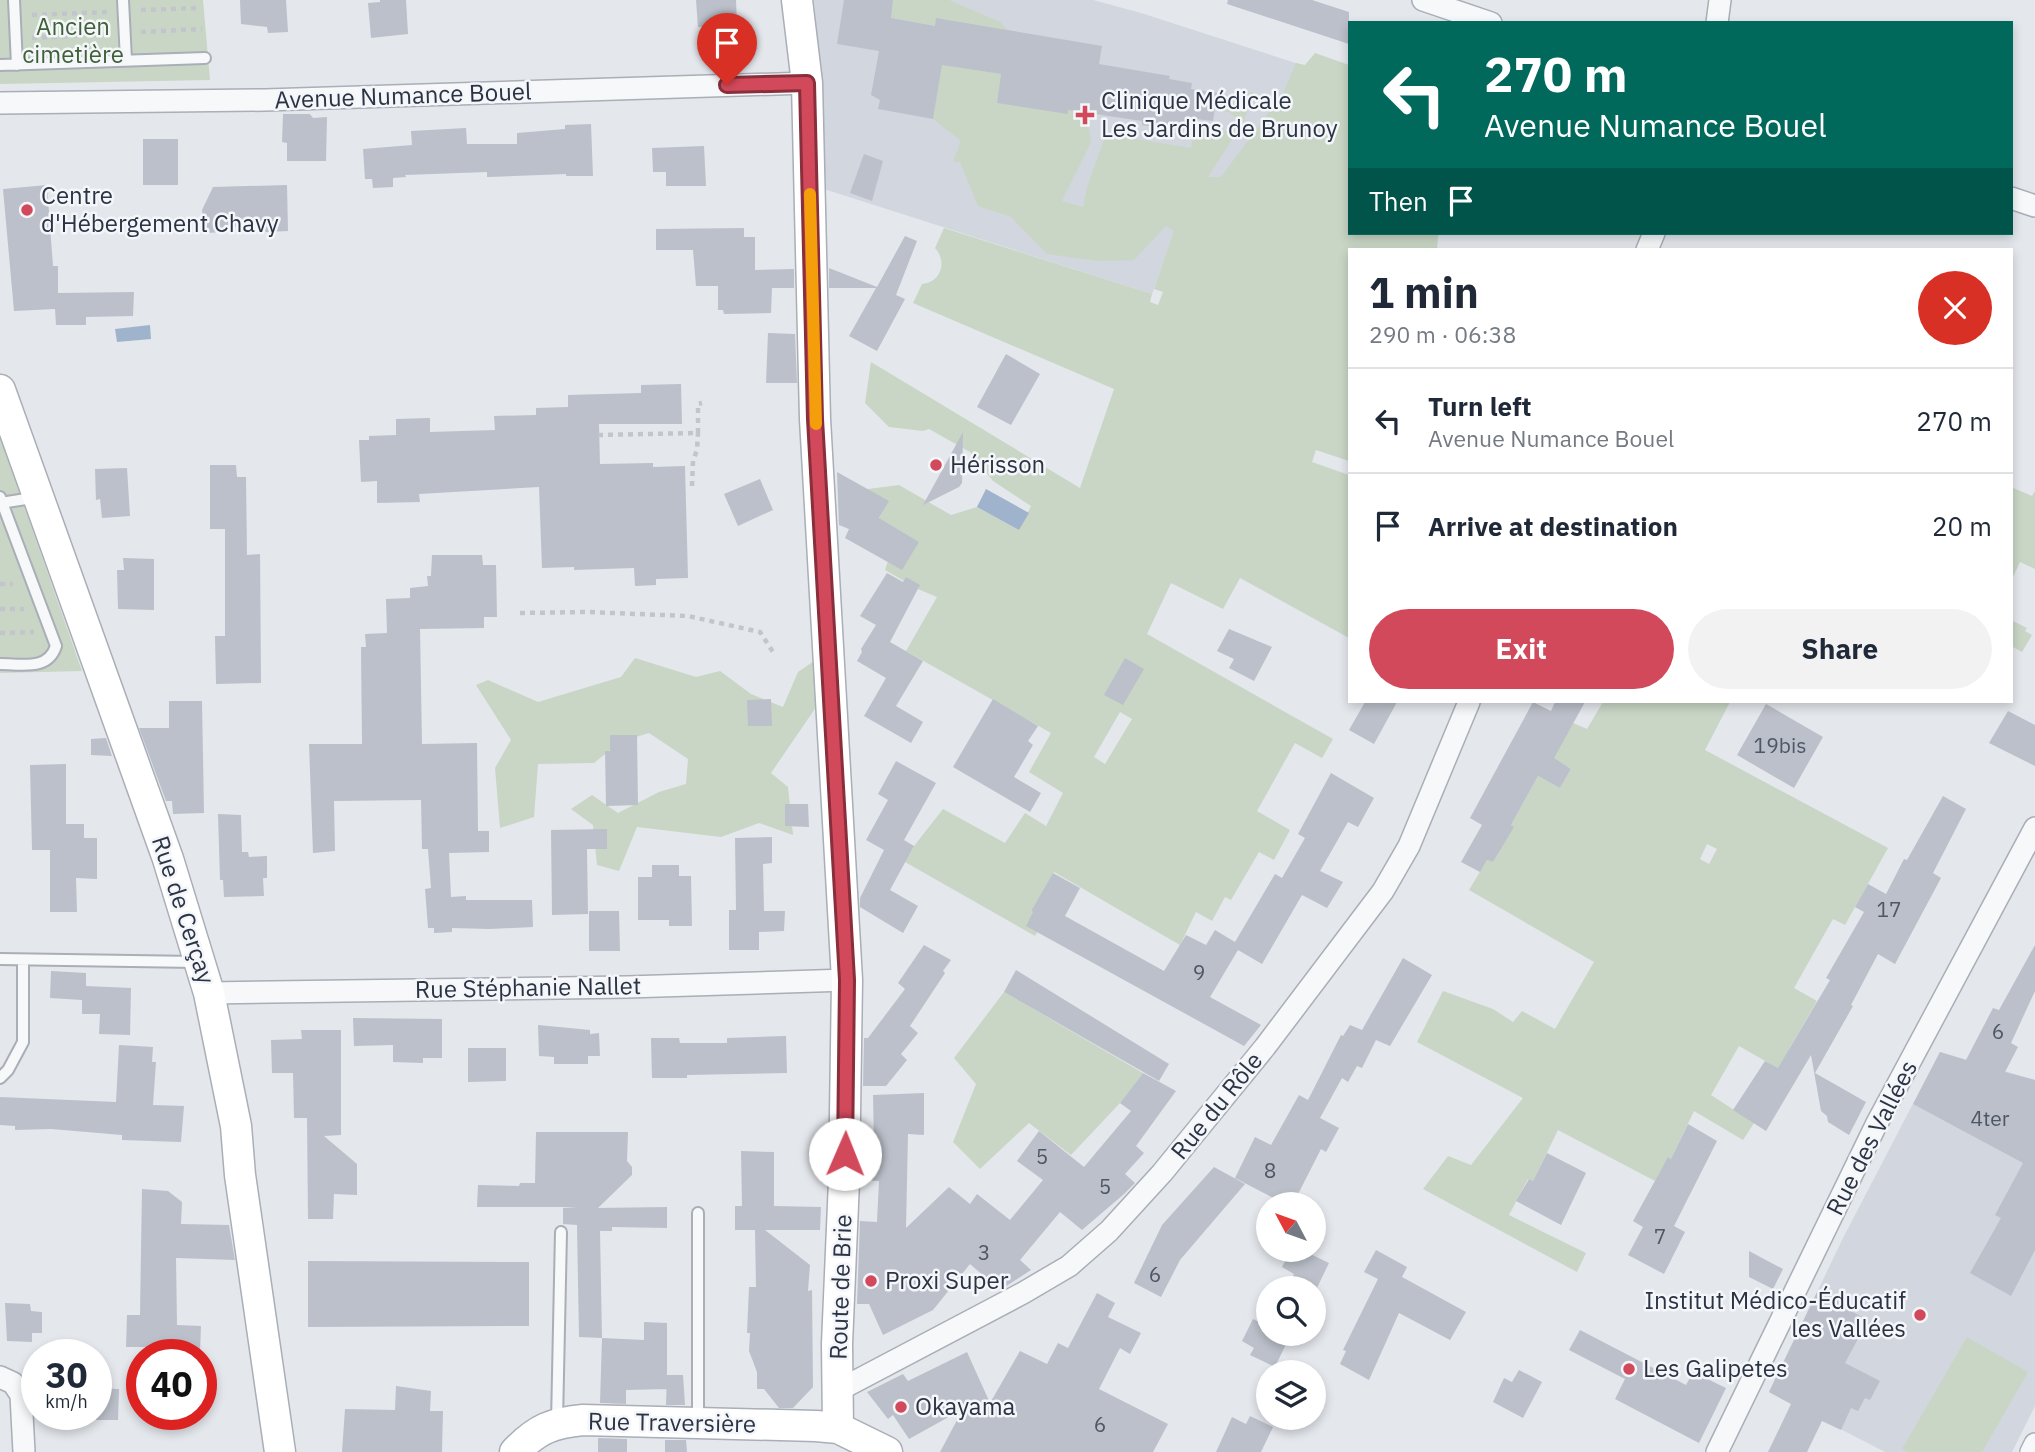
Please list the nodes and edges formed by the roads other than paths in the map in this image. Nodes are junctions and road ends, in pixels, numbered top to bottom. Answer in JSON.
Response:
{"nodes":[{"id":1,"x":14,"y":0,"type":"edge"},
{"id":2,"x":797,"y":0,"type":"edge"},
{"id":3,"x":1423,"y":0,"type":"edge"},
{"id":4,"x":1720,"y":0,"type":"edge"},
{"id":5,"x":123,"y":6,"type":"edge"},
{"id":6,"x":1485,"y":21,"type":"edge"},
{"id":7,"x":1717,"y":21,"type":"edge"},
{"id":8,"x":205,"y":58,"type":"dead end"},
{"id":9,"x":126,"y":60,"type":"junction"},
{"id":10,"x":0,"y":65,"type":"edge"},
{"id":11,"x":17,"y":65,"type":"junction"},
{"id":12,"x":807,"y":83,"type":"junction"},
{"id":13,"x":0,"y":103,"type":"edge"},
{"id":14,"x":2013,"y":199,"type":"edge"},
{"id":15,"x":2035,"y":206,"type":"edge"},
{"id":16,"x":0,"y":390,"type":"edge"},
{"id":17,"x":26,"y":499,"type":"dead end"},
{"id":18,"x":1,"y":501,"type":"edge"},
{"id":19,"x":0,"y":664,"type":"edge"},
{"id":20,"x":1469,"y":703,"type":"edge"},
{"id":21,"x":2035,"y":828,"type":"edge"},
{"id":22,"x":0,"y":959,"type":"edge"},
{"id":23,"x":23,"y":960,"type":"junction"},
{"id":24,"x":200,"y":962,"type":"junction"},
{"id":25,"x":847,"y":980,"type":"junction"},
{"id":26,"x":209,"y":993,"type":"junction"},
{"id":27,"x":0,"y":1078,"type":"edge"},
{"id":28,"x":698,"y":1213,"type":"dead end"},
{"id":29,"x":561,"y":1232,"type":"dead end"},
{"id":30,"x":0,"y":1377,"type":"edge"},
{"id":31,"x":839,"y":1390,"type":"junction"},
{"id":32,"x":557,"y":1423,"type":"junction"},
{"id":33,"x":698,"y":1423,"type":"junction"},
{"id":34,"x":838,"y":1428,"type":"junction"},
{"id":35,"x":2035,"y":1444,"type":"edge"},
{"id":36,"x":24,"y":1452,"type":"edge"},
{"id":37,"x":280,"y":1452,"type":"edge"},
{"id":38,"x":515,"y":1452,"type":"edge"},
{"id":39,"x":887,"y":1452,"type":"edge"},
{"id":40,"x":1717,"y":1452,"type":"edge"},
{"id":41,"x":2031,"y":1452,"type":"edge"}],
"edges":[{"from":1,"to":11,"type":"lane"},
{"from":2,"to":12,"type":"street","name":"Route de Brie"},
{"from":3,"to":6,"type":"street"},
{"from":4,"to":7,"type":"street"},
{"from":5,"to":9,"type":"lane"},
{"from":8,"to":9,"type":"lane"},
{"from":9,"to":11,"type":"lane"},
{"from":10,"to":11,"type":"lane"},
{"from":12,"to":13,"type":"street","name":"Avenue Numance Bouel"},
{"from":12,"to":25,"type":"street","name":"Route de Brie"},
{"from":14,"to":15,"type":"street"},
{"from":16,"to":24,"type":"street","name":"Rue de Cerçay"},
{"from":17,"to":18,"type":"lane"},
{"from":18,"to":19,"type":"lane"},
{"from":20,"to":31,"type":"street","name":"Rue du Rôle"},
{"from":21,"to":40,"type":"street","name":"Rue des Vallées"},
{"from":22,"to":23,"type":"lane"},
{"from":23,"to":24,"type":"lane"},
{"from":23,"to":27,"type":"lane"},
{"from":24,"to":26,"type":"street","name":"Rue de Cerçay"},
{"from":25,"to":26,"type":"street","name":"Rue Stéphanie Nallet"},
{"from":25,"to":31,"type":"street","name":"Route de Brie"},
{"from":26,"to":37,"type":"street","name":"Rue de Cerçay"},
{"from":28,"to":33,"type":"lane"},
{"from":29,"to":32,"type":"lane"},
{"from":30,"to":36,"type":"street"},
{"from":31,"to":34,"type":"street","name":"Route de Brie"},
{"from":32,"to":33,"type":"street","name":"Rue Traversière"},
{"from":32,"to":38,"type":"street","name":"Rue Traversière"},
{"from":33,"to":34,"type":"street","name":"Rue Traversière"},
{"from":34,"to":39,"type":"street"},
{"from":35,"to":41,"type":"street"}]}
